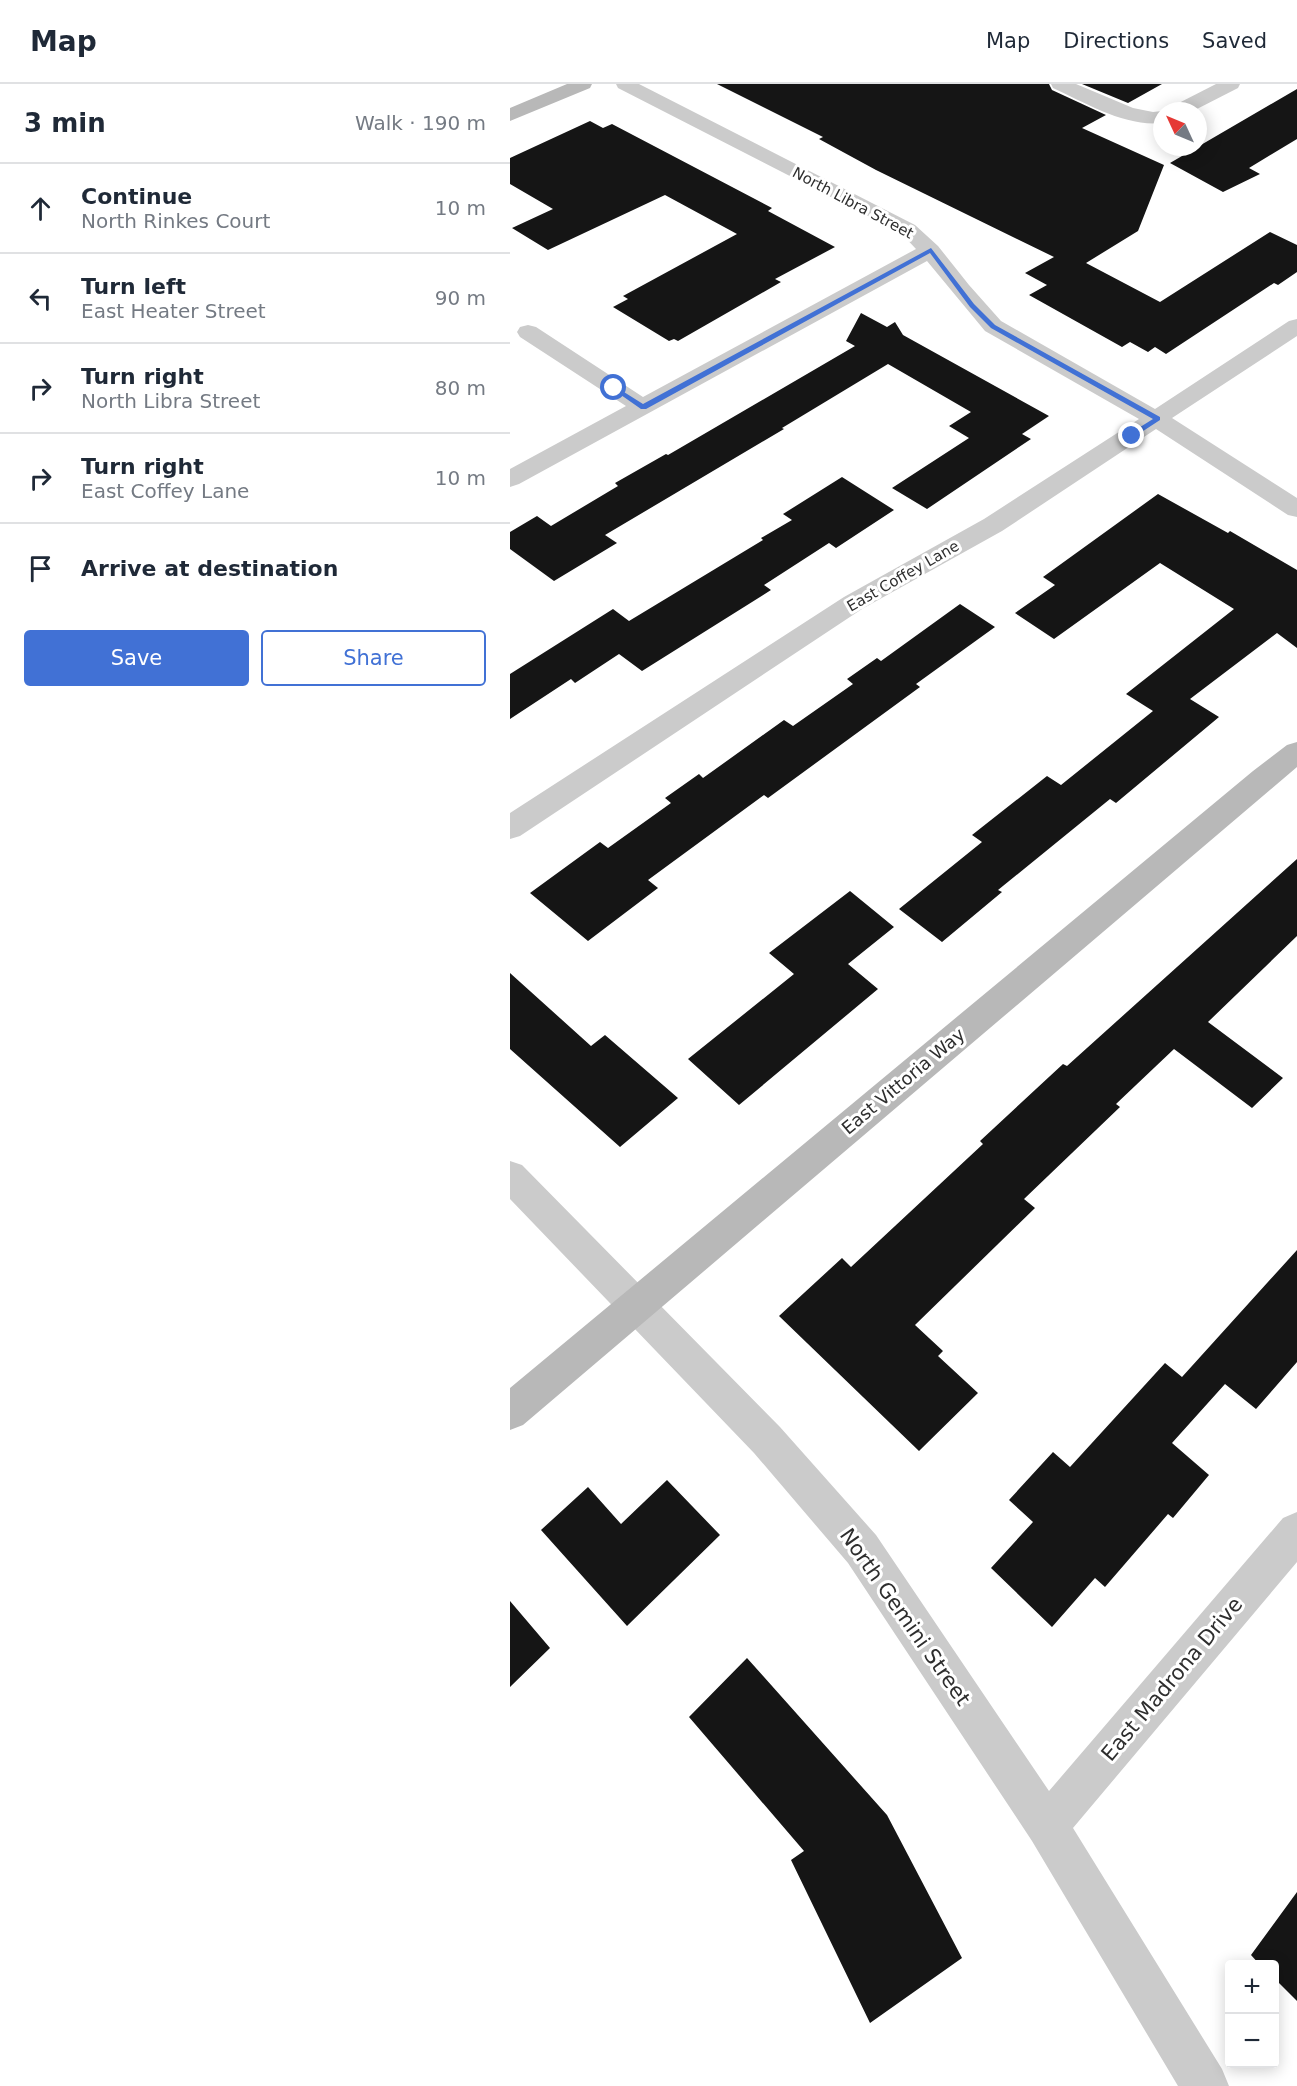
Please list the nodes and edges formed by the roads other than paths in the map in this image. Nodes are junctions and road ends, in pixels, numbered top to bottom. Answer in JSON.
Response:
{"nodes":[{"id":1,"x":583,"y":84,"type":"edge"},
{"id":2,"x":625,"y":84,"type":"edge"},
{"id":3,"x":1060,"y":84,"type":"edge"},
{"id":4,"x":1231,"y":84,"type":"edge"},
{"id":5,"x":1196,"y":102,"type":"edge"},
{"id":6,"x":510,"y":115,"type":"edge"},
{"id":7,"x":1153,"y":119,"type":"edge"},
{"id":8,"x":931,"y":250,"type":"junction"},
{"id":9,"x":1297,"y":326,"type":"edge"},
{"id":10,"x":528,"y":332,"type":"dead end"},
{"id":11,"x":643,"y":407,"type":"junction"},
{"id":12,"x":1157,"y":419,"type":"junction"},
{"id":13,"x":510,"y":479,"type":"edge"},
{"id":14,"x":1297,"y":509,"type":"edge"},
{"id":15,"x":1297,"y":752,"type":"edge"},
{"id":16,"x":510,"y":828,"type":"edge"},
{"id":17,"x":510,"y":1176,"type":"edge"},
{"id":18,"x":637,"y":1305,"type":"junction"},
{"id":19,"x":510,"y":1412,"type":"edge"},
{"id":20,"x":1297,"y":1532,"type":"edge"},
{"id":21,"x":1047,"y":1826,"type":"junction"},
{"id":22,"x":1205,"y":2086,"type":"edge"}],
"edges":[{"from":1,"to":6,"type":"street"},
{"from":2,"to":8,"type":"street","name":"North Libra Street"},
{"from":3,"to":7,"type":"street"},
{"from":4,"to":5,"type":"street"},
{"from":8,"to":11,"type":"street"},
{"from":8,"to":12,"type":"street","name":"North Libra Street"},
{"from":9,"to":12,"type":"street","name":"East Coffey Lane"},
{"from":10,"to":11,"type":"street"},
{"from":11,"to":13,"type":"street"},
{"from":12,"to":14,"type":"street","name":"North Libra Street"},
{"from":12,"to":16,"type":"street","name":"East Coffey Lane"},
{"from":15,"to":18,"type":"street","name":"East Vittoria Way"},
{"from":17,"to":18,"type":"street","name":"North Gemini Street"},
{"from":18,"to":19,"type":"street","name":"East Vittoria Way"},
{"from":18,"to":21,"type":"street","name":"North Gemini Street"},
{"from":20,"to":21,"type":"street","name":"East Madrona Drive"},
{"from":21,"to":22,"type":"street","name":"North Gemini Street"}]}
